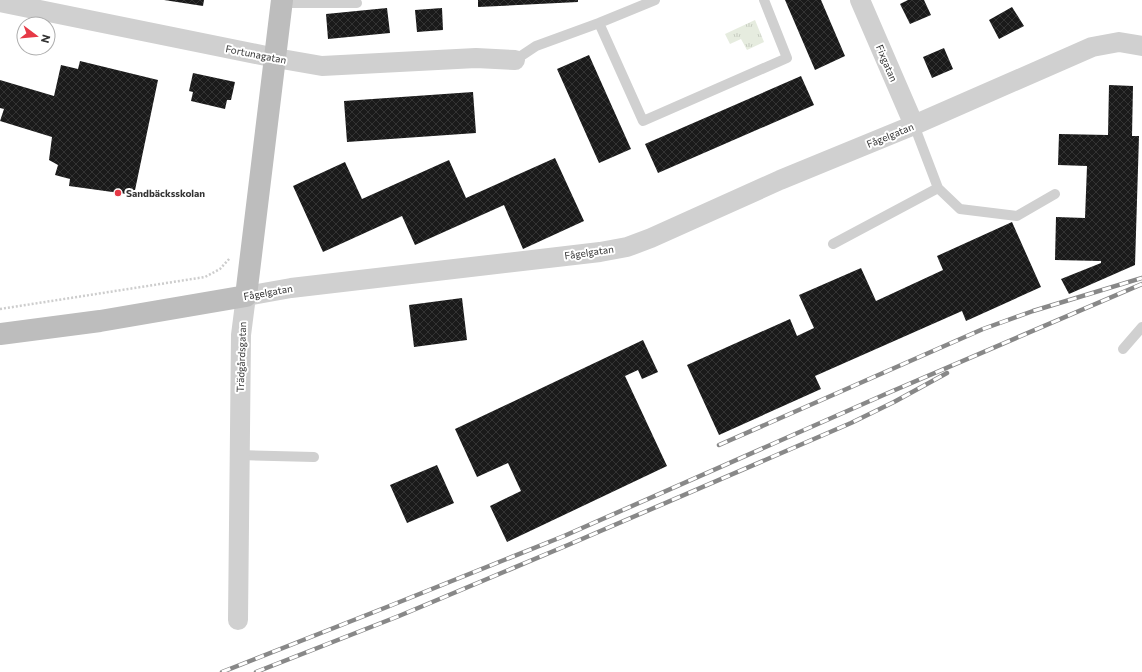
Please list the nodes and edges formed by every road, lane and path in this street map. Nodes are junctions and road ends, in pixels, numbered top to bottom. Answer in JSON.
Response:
{"nodes":[{"id":1,"x":655,"y":0,"type":"edge"},
{"id":2,"x":764,"y":0,"type":"edge"},
{"id":3,"x":860,"y":0,"type":"edge"},
{"id":4,"x":282,"y":1,"type":"edge"},
{"id":5,"x":0,"y":2,"type":"edge"},
{"id":6,"x":357,"y":3,"type":"dead end"},
{"id":7,"x":598,"y":23,"type":"junction"},
{"id":8,"x":1142,"y":46,"type":"edge"},
{"id":9,"x":276,"y":58,"type":"junction"},
{"id":10,"x":515,"y":60,"type":"joint"},
{"id":11,"x":914,"y":125,"type":"junction"},
{"id":12,"x":938,"y":188,"type":"junction"},
{"id":13,"x":1055,"y":194,"type":"dead end"},
{"id":14,"x":833,"y":244,"type":"dead end"},
{"id":15,"x":231,"y":256,"type":"dead end"},
{"id":16,"x":246,"y":296,"type":"junction"},
{"id":17,"x":0,"y":309,"type":"edge"},
{"id":18,"x":1142,"y":327,"type":"edge"},
{"id":19,"x":0,"y":334,"type":"edge"},
{"id":20,"x":1123,"y":349,"type":"dead end"},
{"id":21,"x":239,"y":455,"type":"junction"},
{"id":22,"x":314,"y":456,"type":"dead end"},
{"id":23,"x":238,"y":620,"type":"dead end"}],
"edges":[{"from":1,"to":7,"type":"lane"},
{"from":2,"to":7,"type":"lane"},
{"from":3,"to":11,"type":"street","name":"Fixgatan"},
{"from":4,"to":6,"type":"lane"},
{"from":4,"to":9,"type":"street","name":"Trädgårdsgatan"},
{"from":5,"to":9,"type":"street","name":"Fortunagatan"},
{"from":7,"to":10,"type":"lane"},
{"from":8,"to":11,"type":"street","name":"Fågelgatan"},
{"from":9,"to":10,"type":"street","name":"Fortunagatan"},
{"from":9,"to":16,"type":"street","name":"Trädgårdsgatan"},
{"from":11,"to":12,"type":"lane"},
{"from":11,"to":16,"type":"street","name":"Fågelgatan"},
{"from":12,"to":13,"type":"lane"},
{"from":12,"to":14,"type":"lane"},
{"from":15,"to":17,"type":"path"},
{"from":16,"to":19,"type":"street","name":"Fågelgatan"},
{"from":16,"to":21,"type":"street","name":"Trädgårdsgatan"},
{"from":18,"to":20,"type":"lane"},
{"from":21,"to":22,"type":"lane"},
{"from":21,"to":23,"type":"street","name":"Trädgårdsgatan"}]}
